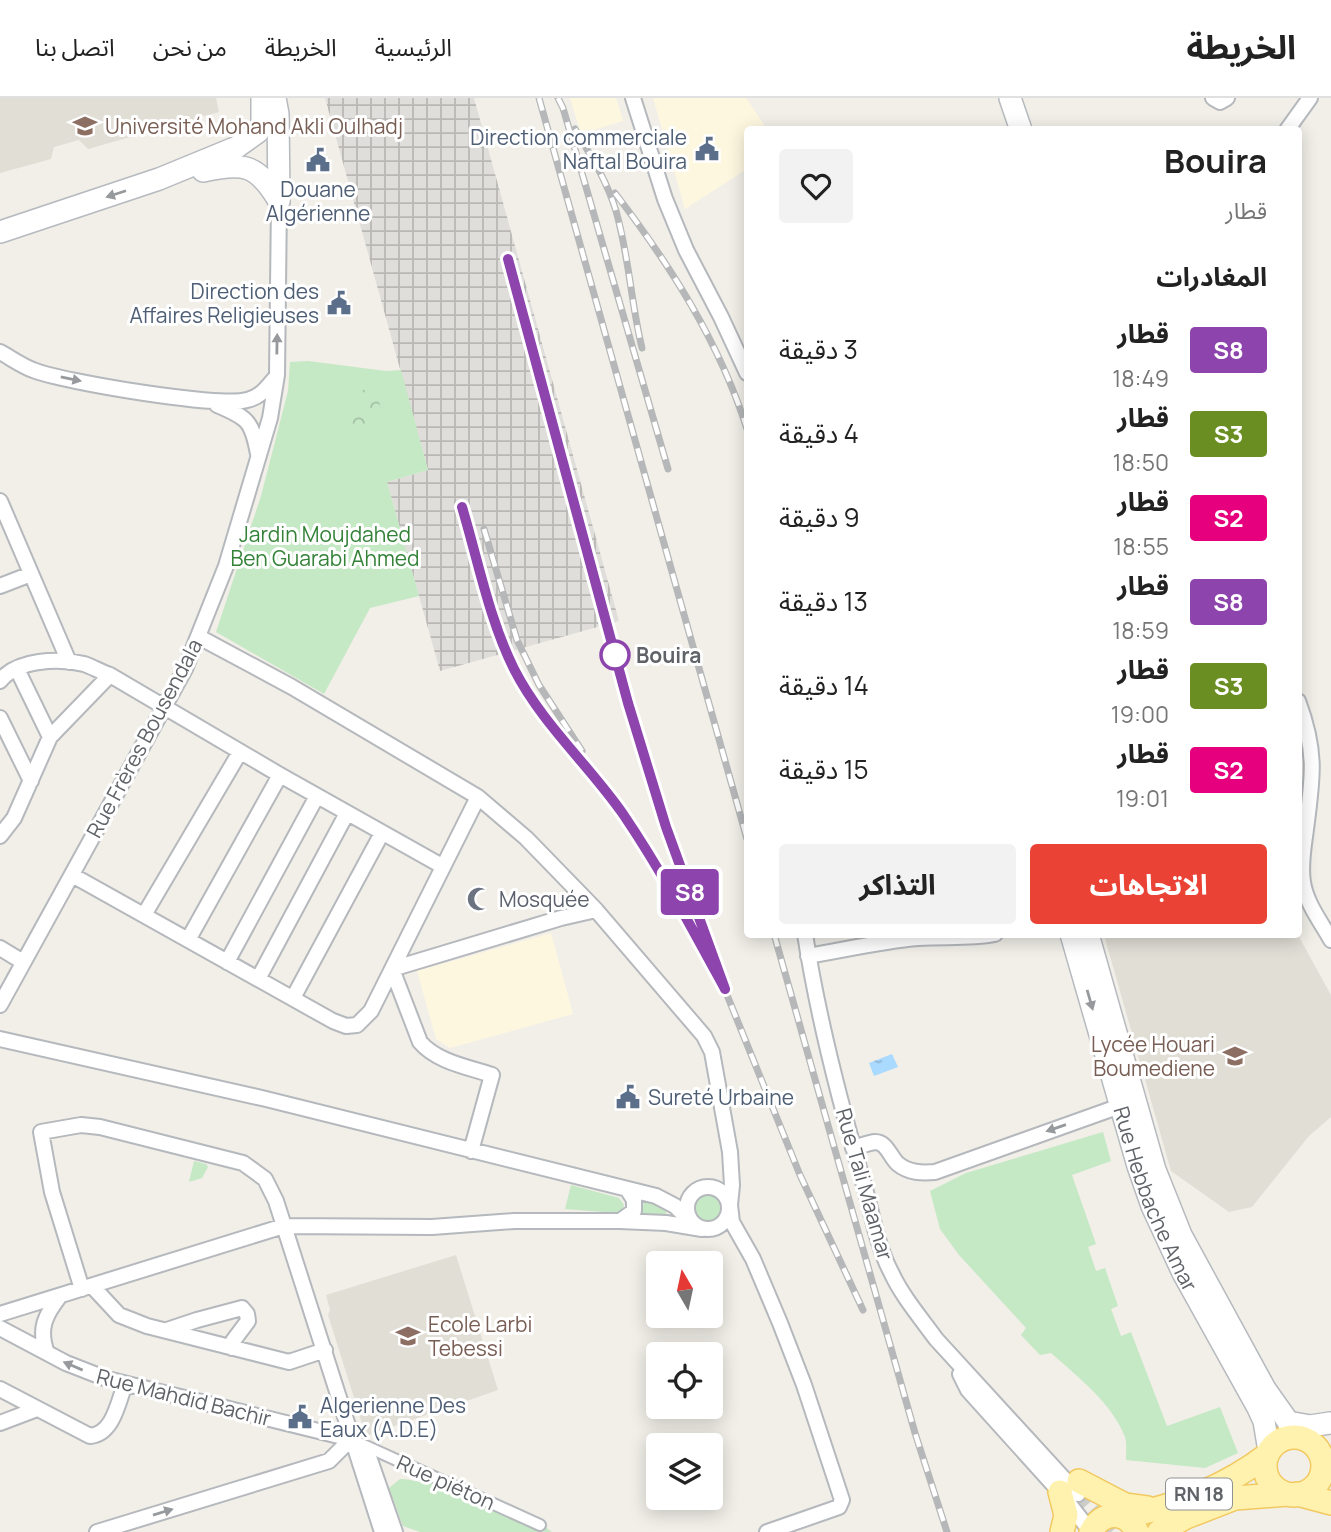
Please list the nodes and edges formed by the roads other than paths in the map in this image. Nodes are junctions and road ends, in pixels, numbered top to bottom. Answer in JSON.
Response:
{"nodes":[{"id":1,"x":262,"y":98,"type":"edge"},
{"id":2,"x":275,"y":98,"type":"edge"},
{"id":3,"x":633,"y":98,"type":"edge"},
{"id":4,"x":1010,"y":98,"type":"edge"},
{"id":5,"x":1025,"y":98,"type":"edge"},
{"id":6,"x":1213,"y":98,"type":"edge"},
{"id":7,"x":1227,"y":98,"type":"edge"},
{"id":8,"x":1310,"y":98,"type":"edge"},
{"id":9,"x":1020,"y":126,"type":"edge"},
{"id":10,"x":1034,"y":126,"type":"edge"},
{"id":11,"x":1290,"y":126,"type":"edge"},
{"id":12,"x":159,"y":180,"type":"junction"},
{"id":13,"x":279,"y":201,"type":"junction"},
{"id":14,"x":22,"y":226,"type":"junction"},
{"id":15,"x":0,"y":232,"type":"edge"},
{"id":16,"x":0,"y":239,"type":"edge"},
{"id":17,"x":2,"y":352,"type":"edge"},
{"id":18,"x":744,"y":367,"type":"edge"},
{"id":19,"x":276,"y":375,"type":"junction"},
{"id":20,"x":205,"y":400,"type":"junction"},
{"id":21,"x":259,"y":459,"type":"junction"},
{"id":22,"x":0,"y":501,"type":"edge"},
{"id":23,"x":32,"y":574,"type":"junction"},
{"id":24,"x":0,"y":586,"type":"edge"},
{"id":25,"x":199,"y":637,"type":"junction"},
{"id":26,"x":69,"y":662,"type":"junction"},
{"id":27,"x":6,"y":672,"type":"edge"},
{"id":28,"x":110,"y":675,"type":"junction"},
{"id":29,"x":163,"y":706,"type":"junction"},
{"id":30,"x":1302,"y":712,"type":"edge"},
{"id":31,"x":0,"y":718,"type":"edge"},
{"id":32,"x":50,"y":737,"type":"junction"},
{"id":33,"x":240,"y":752,"type":"junction"},
{"id":34,"x":280,"y":775,"type":"junction"},
{"id":35,"x":31,"y":782,"type":"junction"},
{"id":36,"x":317,"y":796,"type":"junction"},
{"id":37,"x":478,"y":797,"type":"junction"},
{"id":38,"x":347,"y":813,"type":"junction"},
{"id":39,"x":382,"y":833,"type":"junction"},
{"id":40,"x":0,"y":836,"type":"edge"},
{"id":41,"x":1302,"y":865,"type":"edge"},
{"id":42,"x":1302,"y":865,"type":"edge"},
{"id":43,"x":442,"y":866,"type":"junction"},
{"id":44,"x":72,"y":875,"type":"junction"},
{"id":45,"x":572,"y":887,"type":"junction"},
{"id":46,"x":596,"y":910,"type":"junction"},
{"id":47,"x":145,"y":915,"type":"junction"},
{"id":48,"x":561,"y":918,"type":"junction"},
{"id":49,"x":806,"y":938,"type":"edge"},
{"id":50,"x":918,"y":938,"type":"edge"},
{"id":51,"x":1072,"y":938,"type":"edge"},
{"id":52,"x":1089,"y":938,"type":"edge"},
{"id":53,"x":188,"y":940,"type":"junction"},
{"id":54,"x":1331,"y":940,"type":"edge"},
{"id":55,"x":0,"y":948,"type":"edge"},
{"id":56,"x":808,"y":956,"type":"junction"},
{"id":57,"x":23,"y":962,"type":"junction"},
{"id":58,"x":227,"y":962,"type":"junction"},
{"id":59,"x":392,"y":969,"type":"junction"},
{"id":60,"x":258,"y":979,"type":"junction"},
{"id":61,"x":293,"y":998,"type":"junction"},
{"id":62,"x":0,"y":1005,"type":"edge"},
{"id":63,"x":0,"y":1039,"type":"edge"},
{"id":64,"x":1121,"y":1105,"type":"junction"},
{"id":65,"x":853,"y":1148,"type":"junction"},
{"id":66,"x":471,"y":1151,"type":"junction"},
{"id":67,"x":731,"y":1165,"type":"junction"},
{"id":68,"x":711,"y":1187,"type":"junction"},
{"id":69,"x":627,"y":1189,"type":"junction"},
{"id":70,"x":692,"y":1194,"type":"junction"},
{"id":71,"x":656,"y":1196,"type":"junction"},
{"id":72,"x":730,"y":1205,"type":"junction"},
{"id":73,"x":675,"y":1206,"type":"junction"},
{"id":74,"x":620,"y":1221,"type":"junction"},
{"id":75,"x":669,"y":1223,"type":"junction"},
{"id":76,"x":284,"y":1226,"type":"junction"},
{"id":77,"x":701,"y":1227,"type":"junction"},
{"id":78,"x":743,"y":1243,"type":"junction"},
{"id":79,"x":87,"y":1287,"type":"junction"},
{"id":80,"x":60,"y":1296,"type":"junction"},
{"id":81,"x":0,"y":1314,"type":"edge"},
{"id":82,"x":197,"y":1320,"type":"junction"},
{"id":83,"x":0,"y":1328,"type":"edge"},
{"id":84,"x":166,"y":1331,"type":"junction"},
{"id":85,"x":198,"y":1339,"type":"junction"},
{"id":86,"x":232,"y":1348,"type":"junction"},
{"id":87,"x":325,"y":1350,"type":"junction"},
{"id":88,"x":47,"y":1353,"type":"junction"},
{"id":89,"x":954,"y":1360,"type":"junction"},
{"id":90,"x":125,"y":1384,"type":"junction"},
{"id":91,"x":0,"y":1389,"type":"edge"},
{"id":92,"x":37,"y":1409,"type":"junction"},
{"id":93,"x":0,"y":1423,"type":"edge"},
{"id":94,"x":1330,"y":1423,"type":"edge"},
{"id":95,"x":1296,"y":1432,"type":"junction"},
{"id":96,"x":351,"y":1439,"type":"junction"},
{"id":97,"x":1268,"y":1453,"type":"junction"},
{"id":98,"x":1327,"y":1469,"type":"edge"},
{"id":99,"x":1072,"y":1489,"type":"junction"},
{"id":100,"x":1292,"y":1494,"type":"junction"},
{"id":101,"x":1331,"y":1503,"type":"edge"},
{"id":102,"x":1161,"y":1509,"type":"junction"},
{"id":103,"x":802,"y":1520,"type":"junction"},
{"id":104,"x":1189,"y":1520,"type":"edge"},
{"id":105,"x":1130,"y":1524,"type":"edge"},
{"id":106,"x":540,"y":1525,"type":"dead end"},
{"id":107,"x":97,"y":1532,"type":"edge"},
{"id":108,"x":382,"y":1532,"type":"edge"},
{"id":109,"x":395,"y":1532,"type":"edge"},
{"id":110,"x":767,"y":1532,"type":"edge"},
{"id":111,"x":786,"y":1532,"type":"edge"},
{"id":112,"x":1062,"y":1532,"type":"edge"},
{"id":113,"x":1091,"y":1532,"type":"edge"},
{"id":114,"x":1159,"y":1532,"type":"edge"}],
"edges":[{"from":1,"to":12,"type":"main road"},
{"from":2,"to":13,"type":"main road"},
{"from":3,"to":18,"type":"street"},
{"from":4,"to":9,"type":"main road"},
{"from":5,"to":10,"type":"main road"},
{"from":6,"to":7,"type":"street"},
{"from":8,"to":11,"type":"street"},
{"from":12,"to":13,"type":"main road"},
{"from":12,"to":14,"type":"main road","one_way":true},
{"from":19,"to":13,"type":"street","name":"Rue Frères Bousendala","one_way":true},
{"from":14,"to":15,"type":"main road"},
{"from":14,"to":16,"type":"street"},
{"from":17,"to":20,"type":"street","one_way":true},
{"from":19,"to":20,"type":"street"},
{"from":19,"to":21,"type":"street","name":"Rue Frères Bousendala"},
{"from":20,"to":21,"type":"street"},
{"from":21,"to":25,"type":"street","name":"Rue Frères Bousendala"},
{"from":22,"to":23,"type":"street"},
{"from":23,"to":24,"type":"street"},
{"from":23,"to":26,"type":"street"},
{"from":25,"to":29,"type":"street","name":"Rue Frères Bousendala"},
{"from":25,"to":37,"type":"street"},
{"from":26,"to":27,"type":"street"},
{"from":26,"to":28,"type":"street"},
{"from":27,"to":32,"type":"street"},
{"from":28,"to":29,"type":"street"},
{"from":28,"to":32,"type":"street"},
{"from":29,"to":33,"type":"street"},
{"from":29,"to":44,"type":"street","name":"Rue Frères Bousendala"},
{"from":30,"to":42,"type":"street"},
{"from":31,"to":35,"type":"street"},
{"from":32,"to":35,"type":"street"},
{"from":33,"to":34,"type":"street"},
{"from":33,"to":47,"type":"street"},
{"from":34,"to":36,"type":"street"},
{"from":34,"to":53,"type":"street"},
{"from":35,"to":40,"type":"street"},
{"from":36,"to":38,"type":"street"},
{"from":36,"to":58,"type":"street"},
{"from":37,"to":43,"type":"street"},
{"from":37,"to":45,"type":"street"},
{"from":38,"to":39,"type":"street"},
{"from":38,"to":60,"type":"street"},
{"from":39,"to":43,"type":"street"},
{"from":39,"to":61,"type":"street"},
{"from":41,"to":54,"type":"street"},
{"from":43,"to":59,"type":"street"},
{"from":44,"to":47,"type":"street"},
{"from":44,"to":57,"type":"street","name":"Rue Frères Bousendala"},
{"from":45,"to":46,"type":"street"},
{"from":45,"to":48,"type":"street"},
{"from":46,"to":48,"type":"street"},
{"from":46,"to":67,"type":"street"},
{"from":47,"to":53,"type":"street"},
{"from":48,"to":59,"type":"street"},
{"from":49,"to":56,"type":"street","name":"Rue Tali Maamar"},
{"from":50,"to":56,"type":"street"},
{"from":51,"to":64,"type":"main road","name":"Rue Hebbache Amar","one_way":true},
{"from":52,"to":95,"type":"main road","name":"Rue Hebbache Amar"},
{"from":53,"to":58,"type":"street"},
{"from":55,"to":57,"type":"street"},
{"from":56,"to":65,"type":"street","name":"Rue Tali Maamar"},
{"from":57,"to":62,"type":"street","name":"Rue Frères Bousendala"},
{"from":58,"to":60,"type":"street"},
{"from":59,"to":61,"type":"street"},
{"from":59,"to":66,"type":"street"},
{"from":60,"to":61,"type":"street"},
{"from":63,"to":66,"type":"street"},
{"from":64,"to":65,"type":"street","one_way":true},
{"from":64,"to":97,"type":"main road","name":"Rue Hebbache Amar"},
{"from":65,"to":89,"type":"street","name":"Rue Tali Maamar"},
{"from":66,"to":69,"type":"street"},
{"from":67,"to":68,"type":"street"},
{"from":67,"to":72,"type":"street"},
{"from":68,"to":70,"type":"street"},
{"from":68,"to":72,"type":"street"},
{"from":69,"to":71,"type":"street"},
{"from":69,"to":74,"type":"street"},
{"from":70,"to":71,"type":"street"},
{"from":70,"to":77,"type":"street"},
{"from":71,"to":73,"type":"street"},
{"from":72,"to":77,"type":"street"},
{"from":72,"to":78,"type":"street"},
{"from":73,"to":75,"type":"street"},
{"from":73,"to":77,"type":"street"},
{"from":74,"to":75,"type":"street"},
{"from":74,"to":76,"type":"street"},
{"from":75,"to":77,"type":"street"},
{"from":76,"to":79,"type":"street"},
{"from":76,"to":79,"type":"street"},
{"from":76,"to":87,"type":"street"},
{"from":77,"to":78,"type":"street"},
{"from":78,"to":103,"type":"street"},
{"from":79,"to":80,"type":"street"},
{"from":79,"to":84,"type":"street"},
{"from":80,"to":81,"type":"street"},
{"from":80,"to":88,"type":"street"},
{"from":82,"to":84,"type":"street"},
{"from":82,"to":85,"type":"street"},
{"from":82,"to":86,"type":"street"},
{"from":83,"to":88,"type":"street","name":"Rue Mahdid Bachir"},
{"from":84,"to":85,"type":"street"},
{"from":85,"to":86,"type":"street"},
{"from":86,"to":87,"type":"street"},
{"from":87,"to":96,"type":"street"},
{"from":90,"to":88,"type":"street","name":"Rue Mahdid Bachir","one_way":true},
{"from":89,"to":99,"type":"street"},
{"from":89,"to":99,"type":"street"},
{"from":90,"to":92,"type":"street"},
{"from":90,"to":96,"type":"street","name":"Rue Mahdid Bachir"},
{"from":91,"to":92,"type":"street"},
{"from":92,"to":93,"type":"street"},
{"from":94,"to":95,"type":"main road"},
{"from":95,"to":97,"type":"main road"},
{"from":95,"to":98,"type":"main road"},
{"from":96,"to":106,"type":"street","name":"Rue piéton"},
{"from":107,"to":96,"type":"street","one_way":true},
{"from":96,"to":108,"type":"street"},
{"from":96,"to":109,"type":"street"},
{"from":97,"to":100,"type":"main road"},
{"from":97,"to":102,"type":"main road","number":"RN 18"},
{"from":98,"to":100,"type":"main road"},
{"from":99,"to":102,"type":"main road"},
{"from":99,"to":105,"type":"street"},
{"from":99,"to":112,"type":"main road"},
{"from":99,"to":113,"type":"street"},
{"from":100,"to":101,"type":"main road","number":"RN 18"},
{"from":100,"to":104,"type":"main road","number":"RN 18"},
{"from":102,"to":105,"type":"main road","number":"RN 18"},
{"from":103,"to":110,"type":"street"},
{"from":103,"to":111,"type":"street"},
{"from":104,"to":114,"type":"main road"},
{"from":105,"to":113,"type":"main road"}]}
